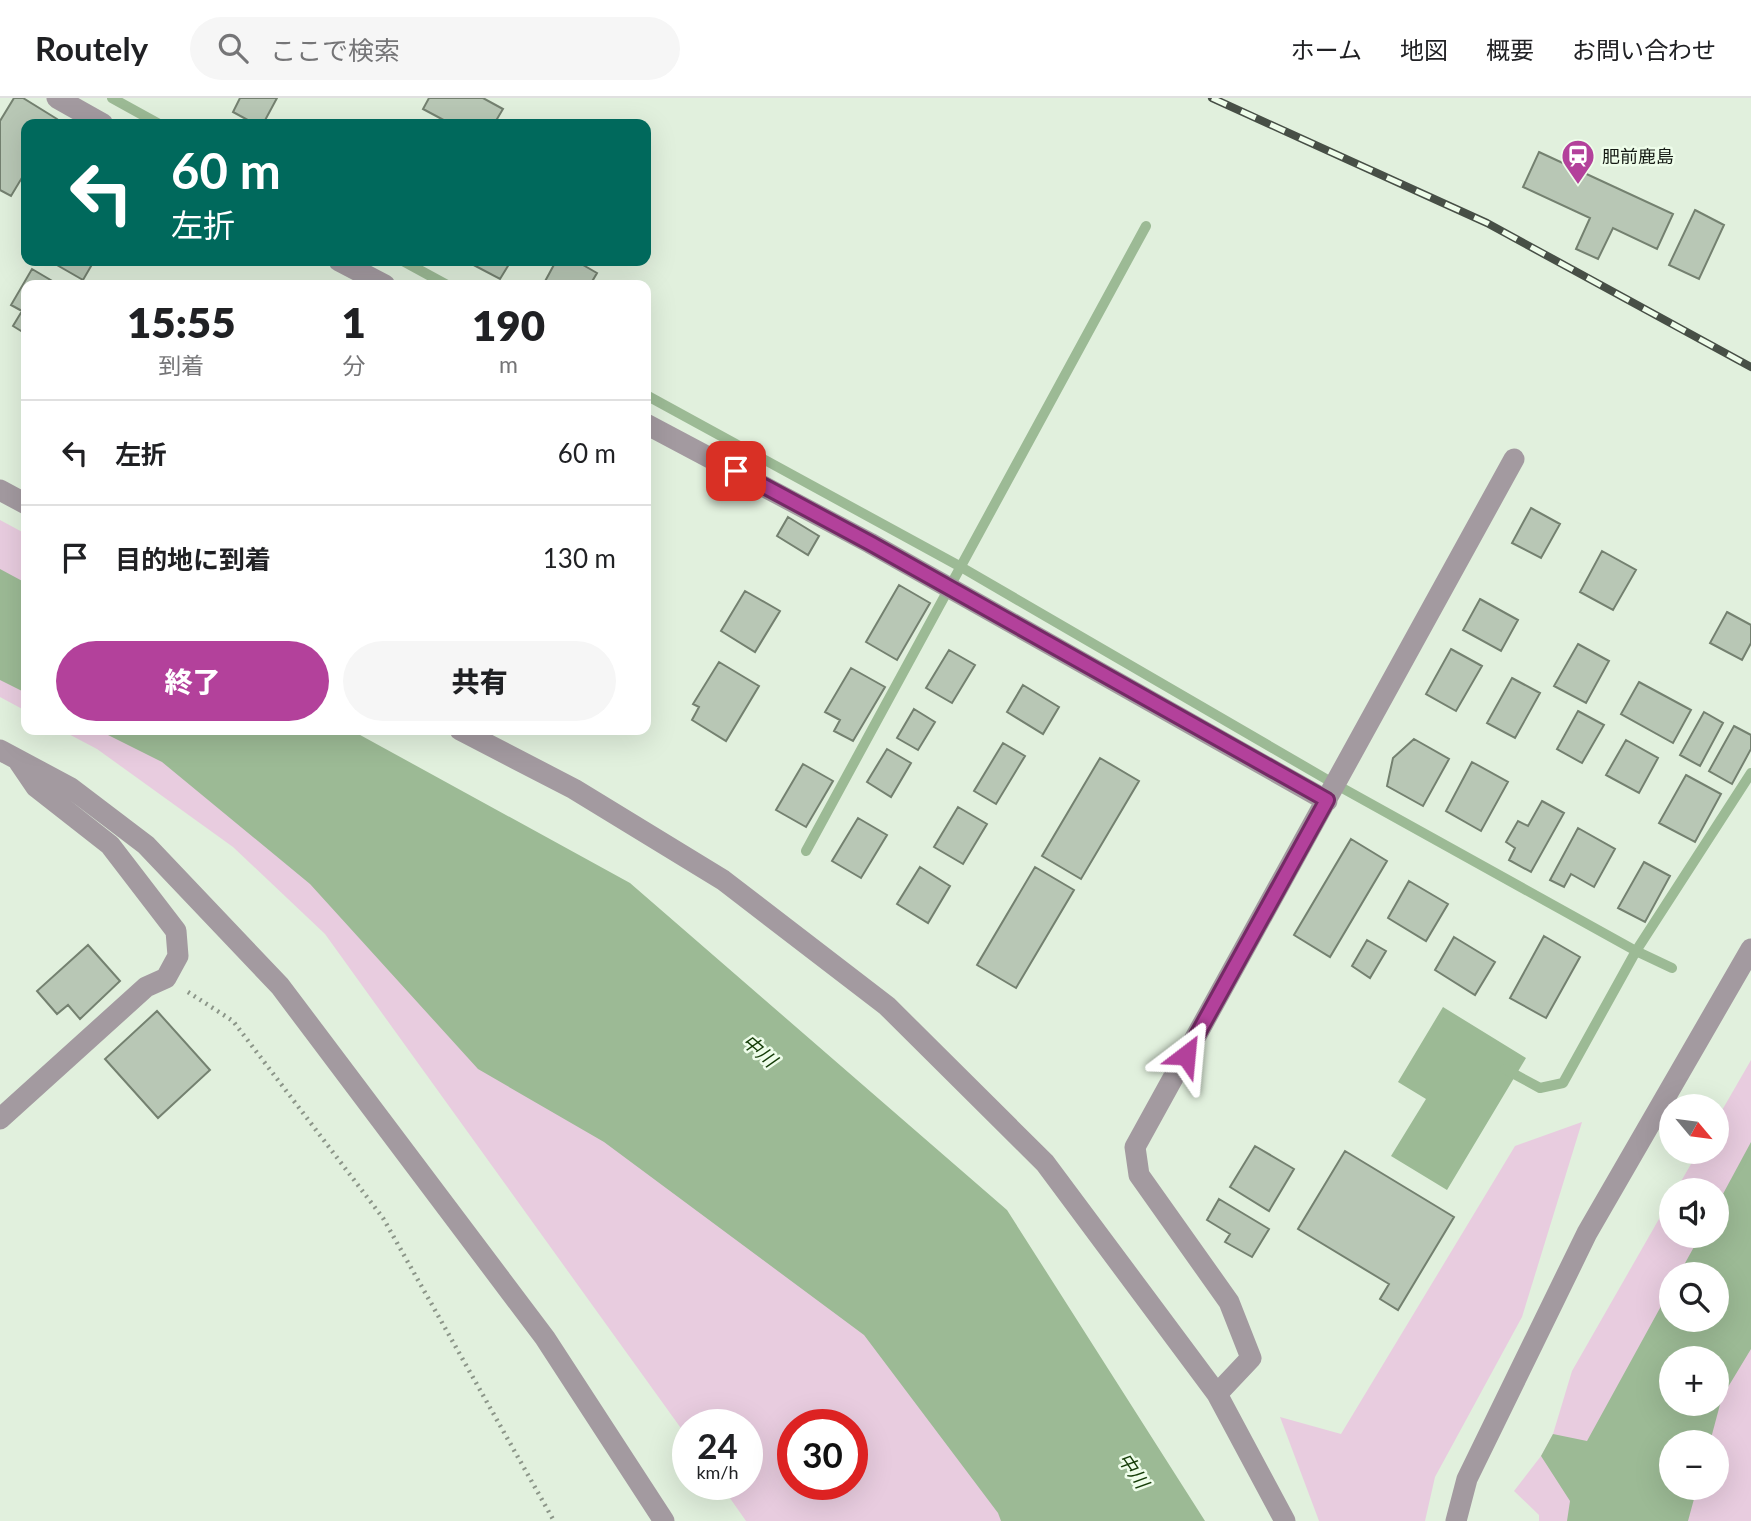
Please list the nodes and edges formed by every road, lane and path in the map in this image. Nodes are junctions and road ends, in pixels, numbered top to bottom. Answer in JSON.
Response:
{"nodes":[{"id":1,"x":58,"y":98,"type":"edge"},
{"id":2,"x":94,"y":119,"type":"edge"},
{"id":3,"x":349,"y":266,"type":"edge"},
{"id":4,"x":375,"y":280,"type":"edge"},
{"id":5,"x":651,"y":427,"type":"edge"},
{"id":6,"x":1514,"y":459,"type":"dead end"},
{"id":7,"x":0,"y":490,"type":"edge"},
{"id":8,"x":21,"y":501,"type":"edge"},
{"id":9,"x":470,"y":735,"type":"edge"},
{"id":10,"x":9,"y":755,"type":"edge"},
{"id":11,"x":1327,"y":800,"type":"junction"},
{"id":12,"x":1751,"y":949,"type":"edge"},
{"id":13,"x":166,"y":978,"type":"junction"},
{"id":14,"x":0,"y":1119,"type":"edge"},
{"id":15,"x":1217,"y":1394,"type":"junction"},
{"id":16,"x":554,"y":1521,"type":"edge"},
{"id":17,"x":664,"y":1521,"type":"edge"},
{"id":18,"x":1285,"y":1521,"type":"edge"},
{"id":19,"x":1456,"y":1521,"type":"edge"}],
"edges":[{"from":1,"to":2,"type":"street"},
{"from":3,"to":4,"type":"street"},
{"from":5,"to":11,"type":"street"},
{"from":6,"to":11,"type":"street"},
{"from":7,"to":8,"type":"street"},
{"from":9,"to":15,"type":"street"},
{"from":10,"to":13,"type":"street"},
{"from":10,"to":17,"type":"street"},
{"from":11,"to":15,"type":"street"},
{"from":12,"to":19,"type":"street"},
{"from":13,"to":14,"type":"street"},
{"from":13,"to":16,"type":"path"},
{"from":15,"to":18,"type":"street"}]}
